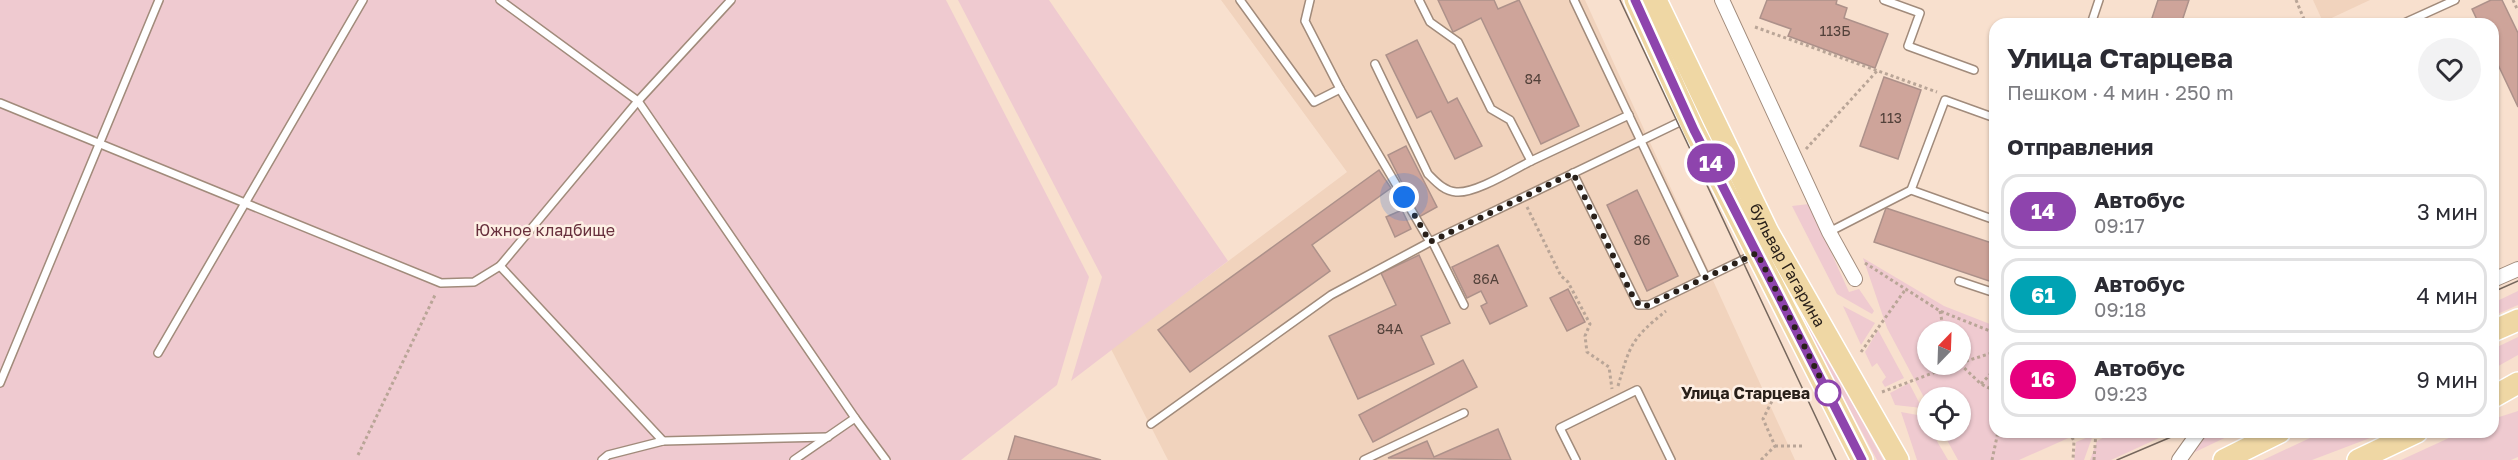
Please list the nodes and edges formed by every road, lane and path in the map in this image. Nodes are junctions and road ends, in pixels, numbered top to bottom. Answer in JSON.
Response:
{"nodes":[{"id":1,"x":159,"y":0,"type":"edge"},
{"id":2,"x":363,"y":0,"type":"edge"},
{"id":3,"x":500,"y":0,"type":"edge"},
{"id":4,"x":731,"y":0,"type":"edge"},
{"id":5,"x":1240,"y":0,"type":"edge"},
{"id":6,"x":1310,"y":0,"type":"edge"},
{"id":7,"x":1419,"y":0,"type":"edge"},
{"id":8,"x":1574,"y":0,"type":"edge"},
{"id":9,"x":1635,"y":0,"type":"edge"},
{"id":10,"x":1656,"y":0,"type":"edge"},
{"id":11,"x":1722,"y":0,"type":"edge"},
{"id":12,"x":1884,"y":0,"type":"edge"},
{"id":13,"x":2099,"y":0,"type":"edge"},
{"id":14,"x":2296,"y":0,"type":"edge"},
{"id":15,"x":2455,"y":0,"type":"edge"},
{"id":16,"x":2513,"y":0,"type":"edge"},
{"id":17,"x":2518,"y":11,"type":"edge"},
{"id":18,"x":2093,"y":18,"type":"edge"},
{"id":19,"x":2304,"y":18,"type":"edge"},
{"id":20,"x":2415,"y":18,"type":"edge"},
{"id":21,"x":1755,"y":27,"type":"dead end"},
{"id":22,"x":1375,"y":63,"type":"dead end"},
{"id":23,"x":1974,"y":70,"type":"dead end"},
{"id":24,"x":1877,"y":71,"type":"junction"},
{"id":25,"x":1340,"y":89,"type":"junction"},
{"id":26,"x":1945,"y":100,"type":"junction"},
{"id":27,"x":638,"y":101,"type":"junction"},
{"id":28,"x":0,"y":103,"type":"edge"},
{"id":29,"x":1711,"y":114,"type":"junction"},
{"id":30,"x":1629,"y":115,"type":"junction"},
{"id":31,"x":1989,"y":116,"type":"edge"},
{"id":32,"x":1688,"y":118,"type":"junction"},
{"id":33,"x":1641,"y":140,"type":"junction"},
{"id":34,"x":99,"y":143,"type":"junction"},
{"id":35,"x":1804,"y":152,"type":"dead end"},
{"id":36,"x":1532,"y":161,"type":"junction"},
{"id":37,"x":1573,"y":173,"type":"junction"},
{"id":38,"x":1911,"y":190,"type":"junction"},
{"id":39,"x":1522,"y":197,"type":"junction"},
{"id":40,"x":245,"y":203,"type":"junction"},
{"id":41,"x":1989,"y":218,"type":"edge"},
{"id":42,"x":1828,"y":232,"type":"junction"},
{"id":43,"x":1431,"y":241,"type":"junction"},
{"id":44,"x":1757,"y":253,"type":"junction"},
{"id":45,"x":1858,"y":259,"type":"dead end"},
{"id":46,"x":500,"y":266,"type":"junction"},
{"id":47,"x":2518,"y":268,"type":"edge"},
{"id":48,"x":1705,"y":276,"type":"junction"},
{"id":49,"x":2499,"y":277,"type":"edge"},
{"id":50,"x":1855,"y":279,"type":"dead end"},
{"id":51,"x":1959,"y":281,"type":"dead end"},
{"id":52,"x":441,"y":283,"type":"junction"},
{"id":53,"x":1905,"y":290,"type":"junction"},
{"id":54,"x":1989,"y":291,"type":"edge"},
{"id":55,"x":1464,"y":305,"type":"dead end"},
{"id":56,"x":1674,"y":305,"type":"dead end"},
{"id":57,"x":1940,"y":311,"type":"junction"},
{"id":58,"x":2518,"y":320,"type":"edge"},
{"id":59,"x":1942,"y":321,"type":"edge"},
{"id":60,"x":2499,"y":328,"type":"edge"},
{"id":61,"x":1989,"y":331,"type":"edge"},
{"id":62,"x":1861,"y":352,"type":"dead end"},
{"id":63,"x":158,"y":353,"type":"dead end"},
{"id":64,"x":1989,"y":354,"type":"edge"},
{"id":65,"x":1971,"y":360,"type":"edge"},
{"id":66,"x":1926,"y":375,"type":"edge"},
{"id":67,"x":1971,"y":375,"type":"edge"},
{"id":68,"x":1989,"y":375,"type":"edge"},
{"id":69,"x":0,"y":383,"type":"edge"},
{"id":70,"x":1981,"y":384,"type":"junction"},
{"id":71,"x":1989,"y":388,"type":"edge"},
{"id":72,"x":1778,"y":389,"type":"dead end"},
{"id":73,"x":1882,"y":392,"type":"dead end"},
{"id":74,"x":1614,"y":401,"type":"junction"},
{"id":75,"x":1464,"y":413,"type":"dead end"},
{"id":76,"x":855,"y":418,"type":"junction"},
{"id":77,"x":1151,"y":424,"type":"dead end"},
{"id":78,"x":828,"y":437,"type":"junction"},
{"id":79,"x":1997,"y":438,"type":"edge"},
{"id":80,"x":2072,"y":438,"type":"edge"},
{"id":81,"x":2096,"y":438,"type":"edge"},
{"id":82,"x":2195,"y":438,"type":"edge"},
{"id":83,"x":2268,"y":438,"type":"edge"},
{"id":84,"x":2392,"y":440,"type":"edge"},
{"id":85,"x":663,"y":441,"type":"junction"},
{"id":86,"x":1775,"y":446,"type":"junction"},
{"id":87,"x":1804,"y":446,"type":"dead end"},
{"id":88,"x":358,"y":455,"type":"dead end"},
{"id":89,"x":602,"y":460,"type":"edge"},
{"id":90,"x":794,"y":460,"type":"edge"},
{"id":91,"x":886,"y":460,"type":"edge"},
{"id":92,"x":1364,"y":460,"type":"edge"},
{"id":93,"x":1576,"y":460,"type":"edge"},
{"id":94,"x":1671,"y":460,"type":"edge"},
{"id":95,"x":1761,"y":460,"type":"edge"},
{"id":96,"x":1862,"y":460,"type":"edge"},
{"id":97,"x":1898,"y":460,"type":"edge"},
{"id":98,"x":1992,"y":460,"type":"edge"},
{"id":99,"x":2073,"y":460,"type":"edge"},
{"id":100,"x":2094,"y":460,"type":"edge"},
{"id":101,"x":2179,"y":460,"type":"edge"},
{"id":102,"x":2224,"y":460,"type":"edge"},
{"id":103,"x":2358,"y":460,"type":"edge"}],
"edges":[{"from":1,"to":34,"type":"lane"},
{"from":2,"to":40,"type":"lane"},
{"from":3,"to":27,"type":"lane"},
{"from":4,"to":27,"type":"lane"},
{"from":5,"to":25,"type":"lane"},
{"from":6,"to":25,"type":"lane"},
{"from":7,"to":36,"type":"lane"},
{"from":8,"to":30,"type":"lane"},
{"from":9,"to":32,"type":"main road","name":"бульвар Гагарина"},
{"from":10,"to":29,"type":"main road","name":"бульвар Гагарина"},
{"from":11,"to":42,"type":"street"},
{"from":12,"to":23,"type":"lane"},
{"from":13,"to":18,"type":"lane"},
{"from":14,"to":19,"type":"path"},
{"from":15,"to":20,"type":"lane"},
{"from":16,"to":17,"type":"path"},
{"from":21,"to":24,"type":"path"},
{"from":22,"to":36,"type":"lane"},
{"from":24,"to":26,"type":"path"},
{"from":24,"to":35,"type":"path"},
{"from":25,"to":43,"type":"lane"},
{"from":26,"to":31,"type":"lane"},
{"from":26,"to":38,"type":"lane"},
{"from":27,"to":46,"type":"lane"},
{"from":27,"to":76,"type":"lane"},
{"from":28,"to":34,"type":"lane"},
{"from":29,"to":32,"type":"main road"},
{"from":29,"to":97,"type":"main road","name":"бульвар Гагарина"},
{"from":30,"to":33,"type":"lane"},
{"from":30,"to":36,"type":"lane"},
{"from":32,"to":33,"type":"lane"},
{"from":32,"to":44,"type":"main road","name":"бульвар Гагарина"},
{"from":33,"to":37,"type":"lane"},
{"from":33,"to":48,"type":"lane"},
{"from":34,"to":40,"type":"lane"},
{"from":34,"to":69,"type":"lane"},
{"from":37,"to":39,"type":"lane"},
{"from":37,"to":48,"type":"lane"},
{"from":38,"to":41,"type":"lane"},
{"from":38,"to":42,"type":"lane"},
{"from":39,"to":43,"type":"lane"},
{"from":39,"to":74,"type":"path"},
{"from":40,"to":52,"type":"lane"},
{"from":40,"to":63,"type":"lane"},
{"from":42,"to":50,"type":"street"},
{"from":43,"to":55,"type":"lane"},
{"from":43,"to":77,"type":"lane"},
{"from":44,"to":48,"type":"lane"},
{"from":44,"to":96,"type":"main road","name":"бульвар Гагарина"},
{"from":45,"to":53,"type":"path"},
{"from":46,"to":52,"type":"lane"},
{"from":46,"to":85,"type":"lane"},
{"from":47,"to":49,"type":"street"},
{"from":51,"to":54,"type":"lane"},
{"from":52,"to":88,"type":"path"},
{"from":53,"to":57,"type":"path"},
{"from":53,"to":62,"type":"path"},
{"from":56,"to":74,"type":"path"},
{"from":57,"to":59,"type":"path"},
{"from":57,"to":61,"type":"path"},
{"from":58,"to":60,"type":"main road"},
{"from":64,"to":65,"type":"path"},
{"from":66,"to":73,"type":"path"},
{"from":67,"to":70,"type":"path"},
{"from":68,"to":70,"type":"path"},
{"from":70,"to":71,"type":"path"},
{"from":72,"to":86,"type":"path"},
{"from":74,"to":93,"type":"lane"},
{"from":74,"to":94,"type":"lane"},
{"from":75,"to":92,"type":"lane"},
{"from":76,"to":78,"type":"lane"},
{"from":76,"to":91,"type":"lane"},
{"from":78,"to":85,"type":"lane"},
{"from":78,"to":90,"type":"lane"},
{"from":79,"to":98,"type":"path"},
{"from":80,"to":99,"type":"path"},
{"from":81,"to":100,"type":"path"},
{"from":82,"to":101,"type":"street"},
{"from":83,"to":102,"type":"main road"},
{"from":84,"to":103,"type":"main road"},
{"from":85,"to":89,"type":"lane"},
{"from":86,"to":87,"type":"path"},
{"from":86,"to":95,"type":"path"}]}
